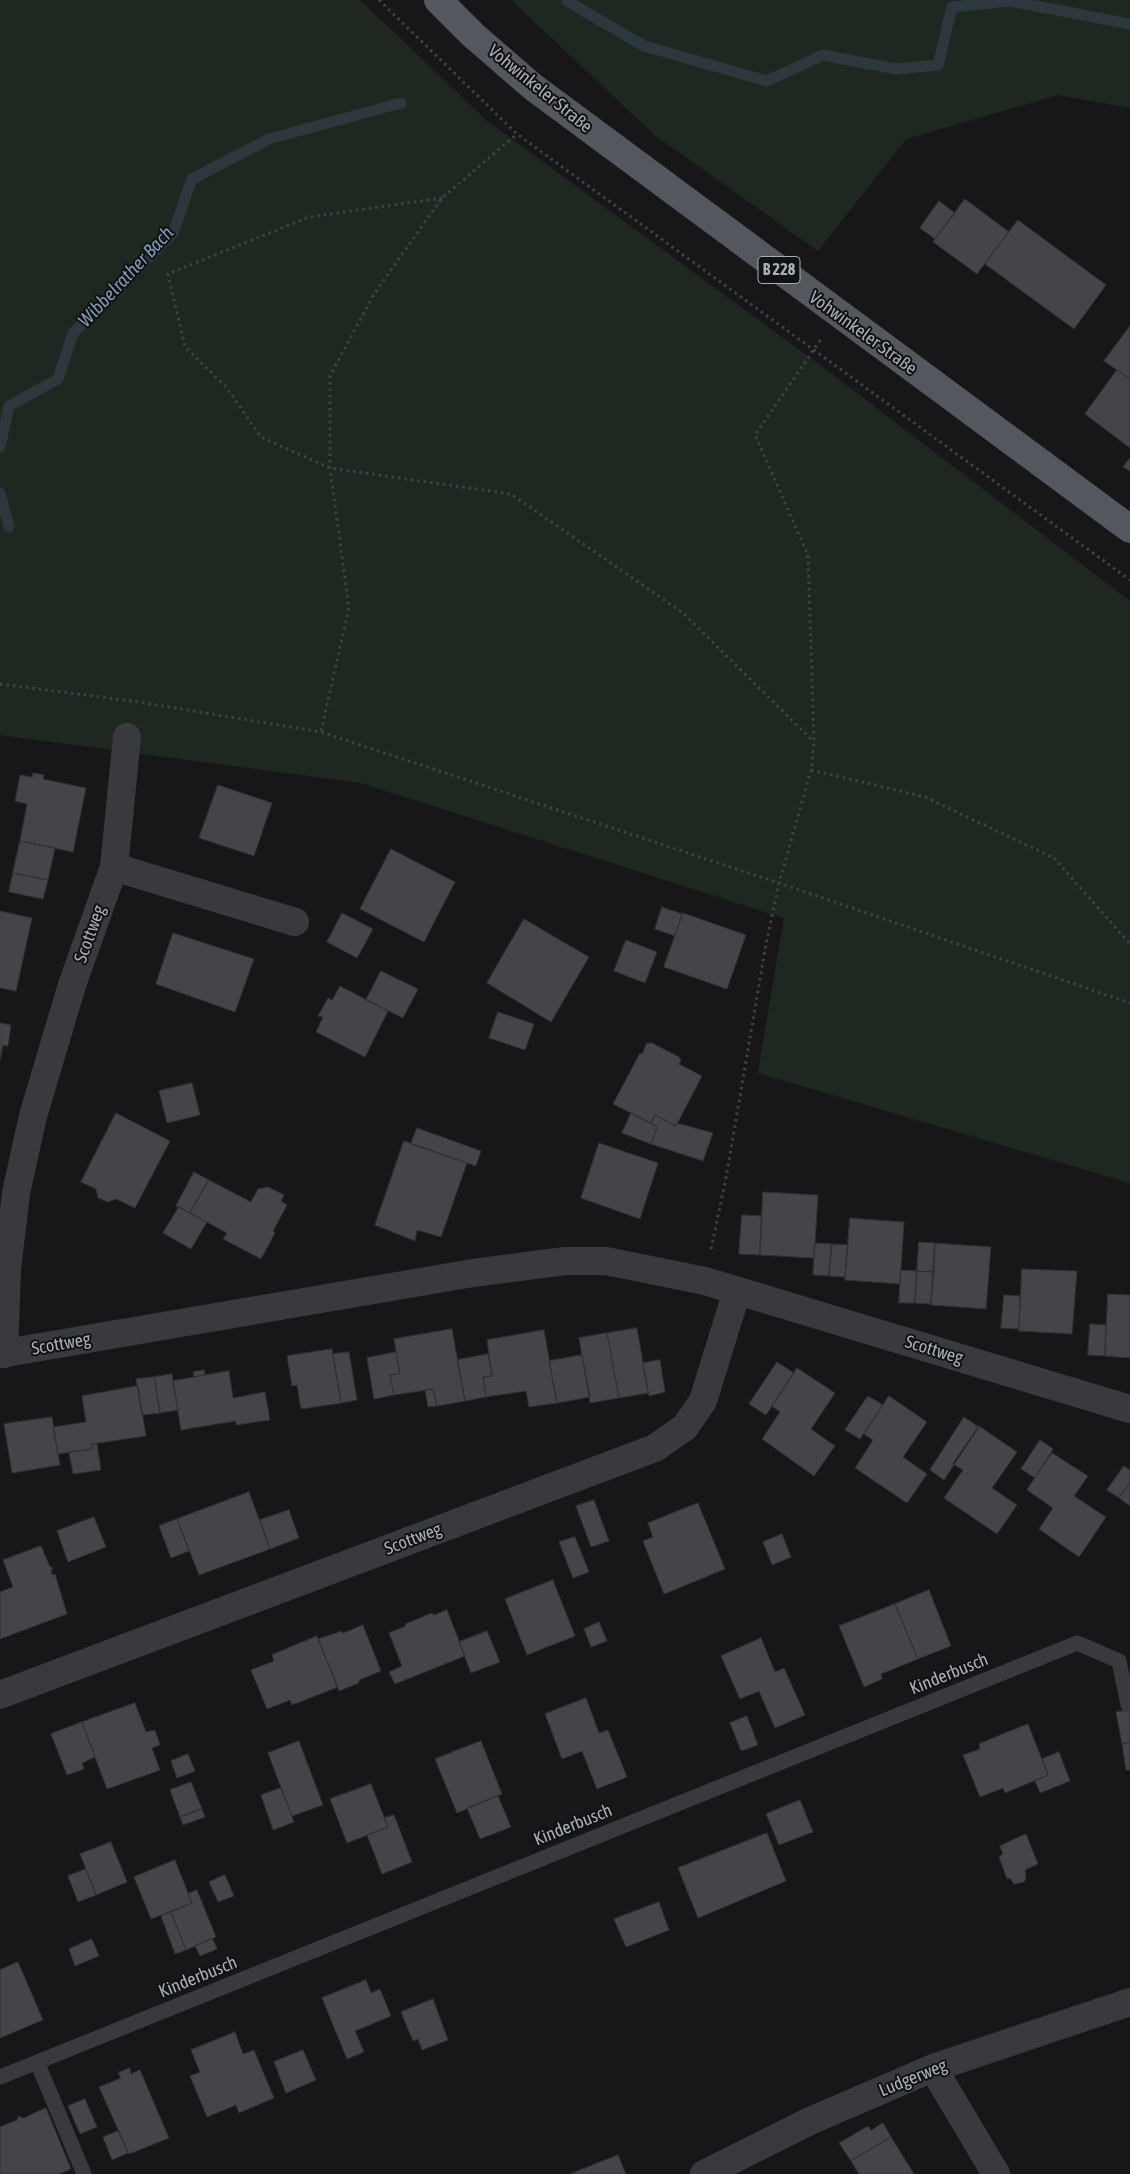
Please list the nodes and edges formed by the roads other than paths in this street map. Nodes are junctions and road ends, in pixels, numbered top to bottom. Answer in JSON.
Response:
{"nodes":[{"id":1,"x":438,"y":0,"type":"edge"},
{"id":2,"x":1130,"y":529,"type":"edge"},
{"id":3,"x":127,"y":737,"type":"dead end"},
{"id":4,"x":114,"y":867,"type":"junction"},
{"id":5,"x":295,"y":922,"type":"dead end"},
{"id":6,"x":737,"y":1291,"type":"junction"},
{"id":7,"x":2,"y":1354,"type":"edge"},
{"id":8,"x":1130,"y":1409,"type":"edge"},
{"id":9,"x":0,"y":1695,"type":"edge"},
{"id":10,"x":1128,"y":1705,"type":"dead end"},
{"id":11,"x":1130,"y":2002,"type":"edge"},
{"id":12,"x":37,"y":2062,"type":"junction"},
{"id":13,"x":933,"y":2068,"type":"junction"},
{"id":14,"x":0,"y":2077,"type":"edge"},
{"id":15,"x":84,"y":2174,"type":"edge"},
{"id":16,"x":704,"y":2174,"type":"edge"},
{"id":17,"x":996,"y":2174,"type":"edge"}],
"edges":[{"from":1,"to":2,"type":"main road","name":"Vohwinkeler Straße","number":"B 228"},
{"from":3,"to":4,"type":"street","name":"Scottweg"},
{"from":4,"to":5,"type":"street"},
{"from":4,"to":7,"type":"street","name":"Scottweg"},
{"from":6,"to":7,"type":"street","name":"Scottweg"},
{"from":6,"to":8,"type":"street","name":"Scottweg"},
{"from":6,"to":9,"type":"street","name":"Scottweg"},
{"from":10,"to":12,"type":"lane","name":"Kinderbusch"},
{"from":11,"to":13,"type":"street","name":"Ludgerweg"},
{"from":12,"to":14,"type":"lane","name":"Kinderbusch"},
{"from":12,"to":15,"type":"lane"},
{"from":13,"to":16,"type":"street","name":"Ludgerweg"},
{"from":13,"to":17,"type":"street"}]}
